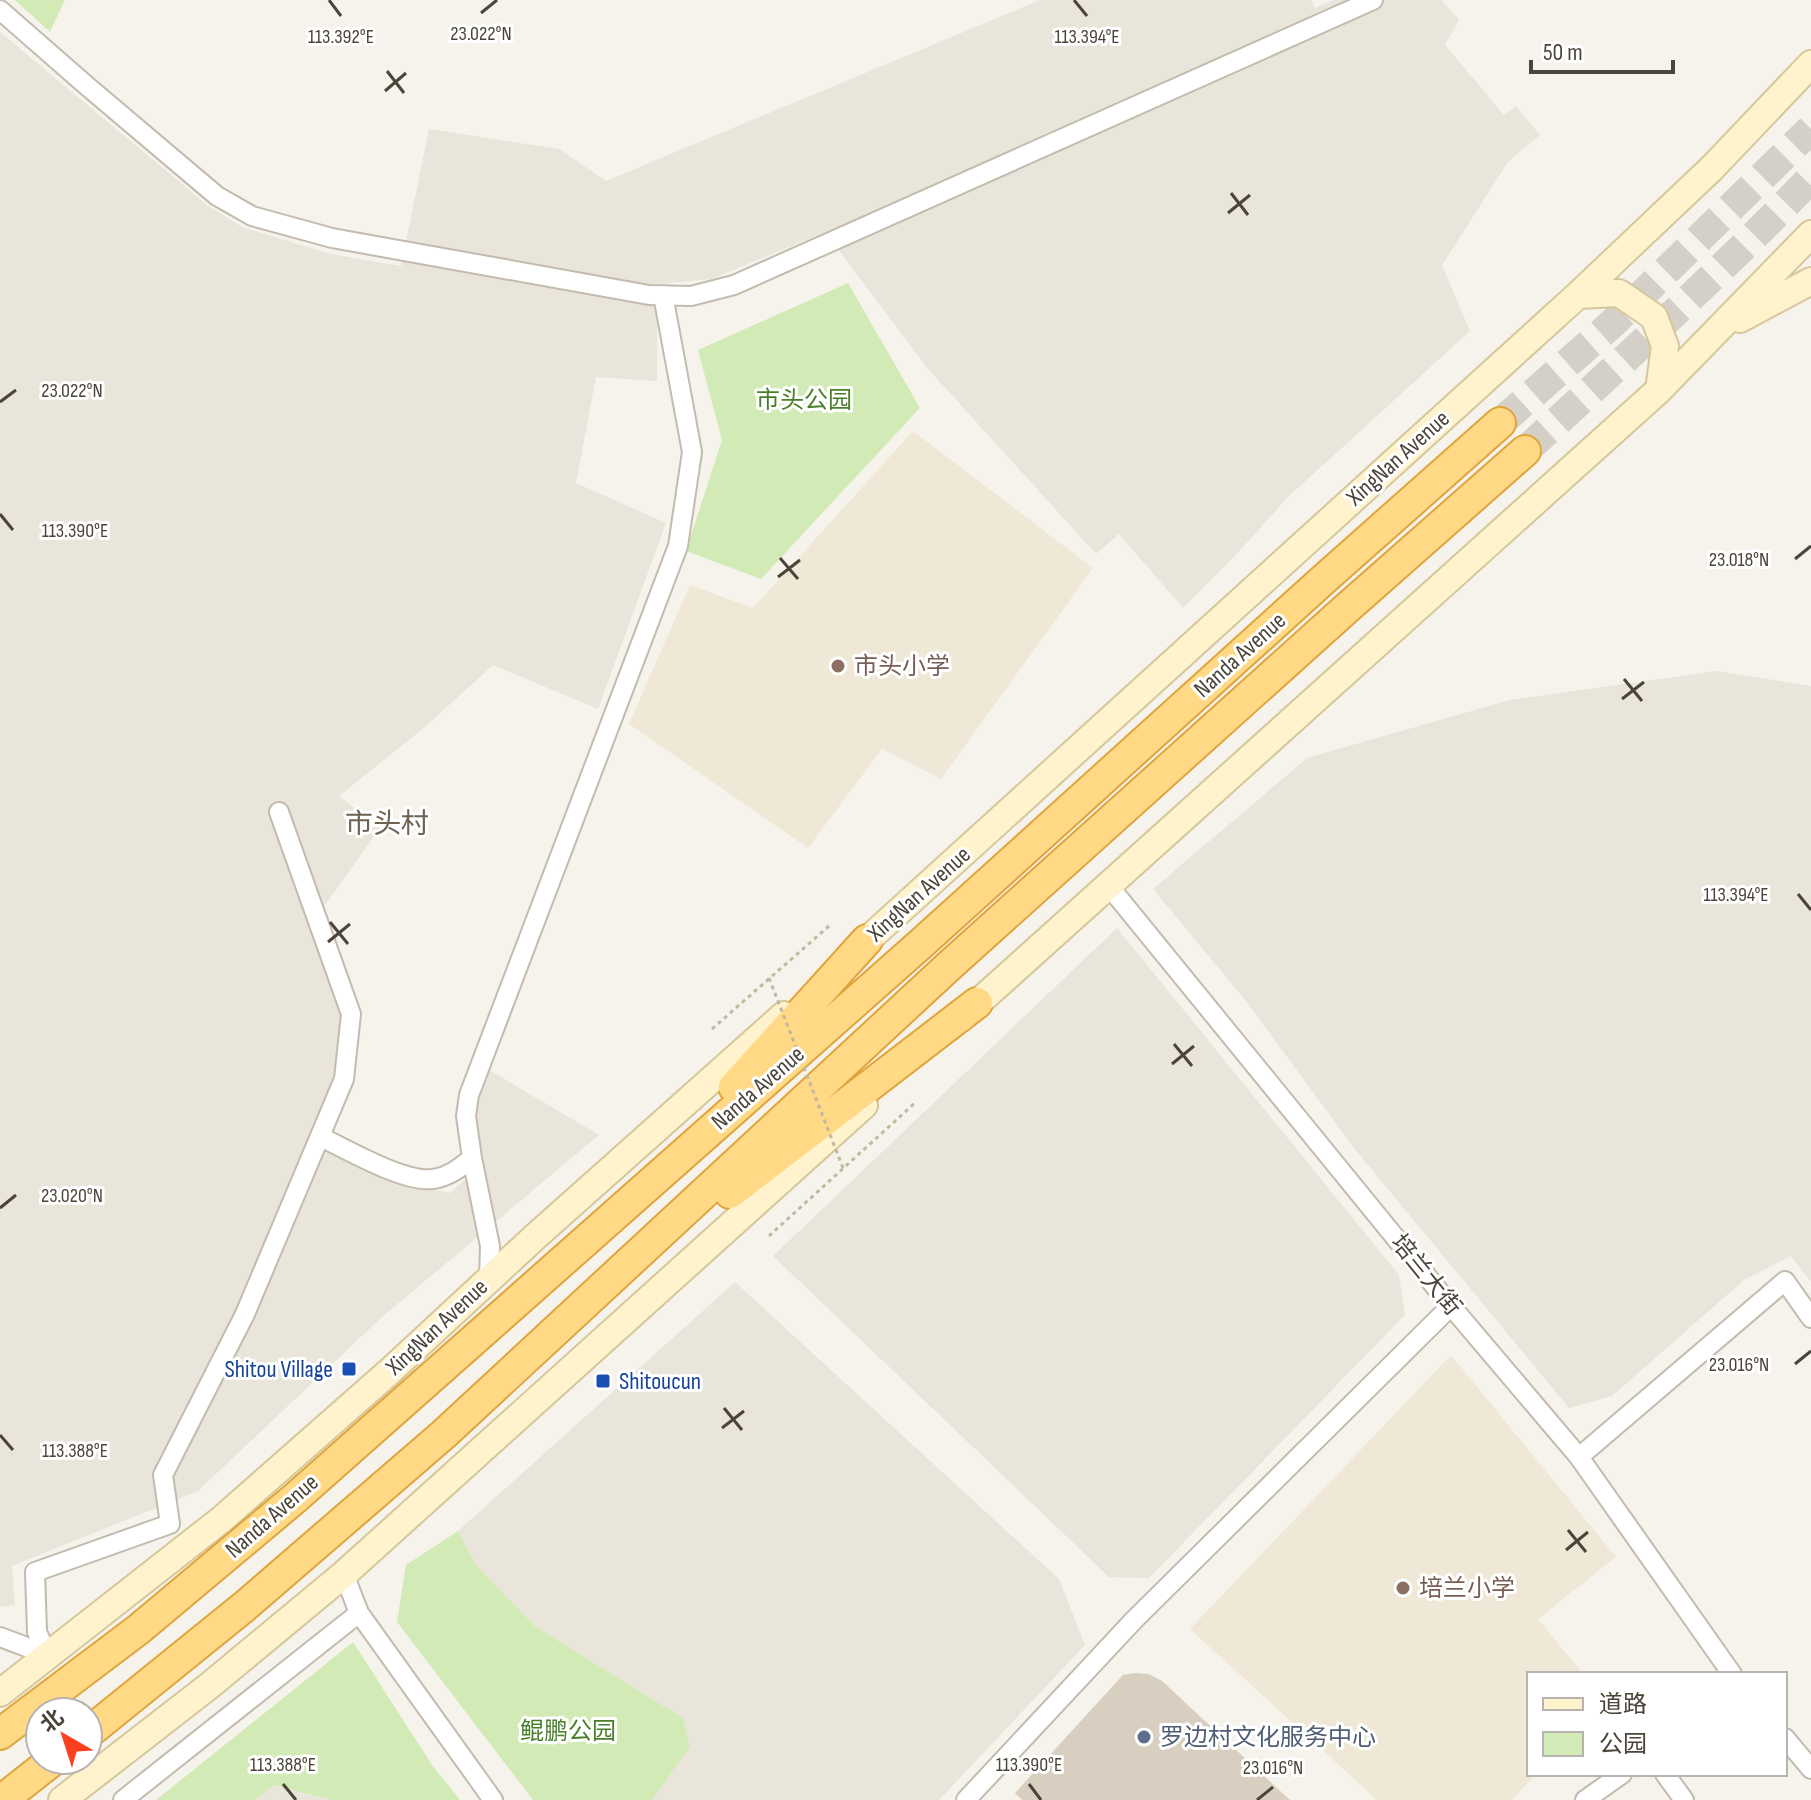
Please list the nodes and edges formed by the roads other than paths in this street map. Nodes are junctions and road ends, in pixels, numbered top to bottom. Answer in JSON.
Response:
{"nodes":[{"id":1,"x":1373,"y":0,"type":"edge"},
{"id":2,"x":0,"y":10,"type":"edge"},
{"id":3,"x":1811,"y":64,"type":"edge"},
{"id":4,"x":1811,"y":234,"type":"edge"},
{"id":5,"x":1811,"y":281,"type":"edge"},
{"id":6,"x":663,"y":295,"type":"junction"},
{"id":7,"x":1578,"y":295,"type":"junction"},
{"id":8,"x":1715,"y":332,"type":"junction"},
{"id":9,"x":1659,"y":390,"type":"junction"},
{"id":10,"x":1500,"y":423,"type":"tunnel mouth"},
{"id":11,"x":1525,"y":451,"type":"tunnel mouth"},
{"id":12,"x":279,"y":812,"type":"dead end"},
{"id":13,"x":1108,"y":885,"type":"junction"},
{"id":14,"x":867,"y":940,"type":"junction"},
{"id":15,"x":977,"y":1003,"type":"junction"},
{"id":16,"x":321,"y":1137,"type":"junction"},
{"id":17,"x":472,"y":1158,"type":"junction"},
{"id":18,"x":629,"y":1201,"type":"junction"},
{"id":19,"x":489,"y":1279,"type":"junction"},
{"id":20,"x":583,"y":1306,"type":"junction"},
{"id":21,"x":1451,"y":1306,"type":"junction"},
{"id":22,"x":1811,"y":1318,"type":"edge"},
{"id":23,"x":1579,"y":1457,"type":"junction"},
{"id":24,"x":344,"y":1574,"type":"junction"},
{"id":25,"x":359,"y":1613,"type":"junction"},
{"id":26,"x":0,"y":1637,"type":"edge"},
{"id":27,"x":41,"y":1662,"type":"junction"},
{"id":28,"x":1731,"y":1672,"type":"edge"},
{"id":29,"x":0,"y":1693,"type":"edge"},
{"id":30,"x":104,"y":1720,"type":"edge"},
{"id":31,"x":0,"y":1734,"type":"edge"},
{"id":32,"x":1787,"y":1740,"type":"edge"},
{"id":33,"x":1811,"y":1769,"type":"edge"},
{"id":34,"x":33,"y":1776,"type":"edge"},
{"id":35,"x":1619,"y":1776,"type":"edge"},
{"id":36,"x":1666,"y":1776,"type":"edge"},
{"id":37,"x":2,"y":1800,"type":"edge"},
{"id":38,"x":62,"y":1800,"type":"edge"},
{"id":39,"x":123,"y":1800,"type":"edge"},
{"id":40,"x":493,"y":1800,"type":"edge"},
{"id":41,"x":966,"y":1800,"type":"edge"},
{"id":42,"x":1585,"y":1800,"type":"edge"},
{"id":43,"x":1684,"y":1800,"type":"edge"}],
"edges":[{"from":1,"to":6,"type":"street"},
{"from":2,"to":6,"type":"street"},
{"from":3,"to":7,"type":"main road","name":"XingNan Avenue"},
{"from":4,"to":8,"type":"main road"},
{"from":5,"to":8,"type":"main road"},
{"from":6,"to":17,"type":"street"},
{"from":7,"to":9,"type":"main road"},
{"from":7,"to":14,"type":"main road","name":"XingNan Avenue"},
{"from":8,"to":9,"type":"main road"},
{"from":9,"to":13,"type":"main road"},
{"from":10,"to":18,"type":"highway","name":"Nanda Avenue"},
{"from":11,"to":20,"type":"highway","name":"Nanda Avenue"},
{"from":12,"to":16,"type":"street"},
{"from":13,"to":15,"type":"main road"},
{"from":13,"to":21,"type":"street","name":"培兰大街"},
{"from":14,"to":18,"type":"highway"},
{"from":14,"to":19,"type":"main road","name":"XingNan Avenue"},
{"from":15,"to":20,"type":"highway"},
{"from":15,"to":24,"type":"main road"},
{"from":16,"to":17,"type":"street"},
{"from":16,"to":27,"type":"street"},
{"from":17,"to":19,"type":"street"},
{"from":18,"to":31,"type":"highway","name":"Nanda Avenue"},
{"from":19,"to":27,"type":"main road","name":"XingNan Avenue"},
{"from":20,"to":30,"type":"highway","name":"Nanda Avenue"},
{"from":21,"to":23,"type":"street","name":"培兰大街"},
{"from":21,"to":41,"type":"street"},
{"from":22,"to":23,"type":"street"},
{"from":23,"to":28,"type":"street","name":"培兰大街"},
{"from":24,"to":25,"type":"street"},
{"from":24,"to":38,"type":"main road"},
{"from":25,"to":39,"type":"street"},
{"from":25,"to":40,"type":"street"},
{"from":26,"to":27,"type":"street"},
{"from":27,"to":29,"type":"main road","name":"XingNan Avenue"},
{"from":32,"to":33,"type":"street"},
{"from":34,"to":37,"type":"highway"},
{"from":35,"to":42,"type":"street"},
{"from":36,"to":43,"type":"street"}]}
